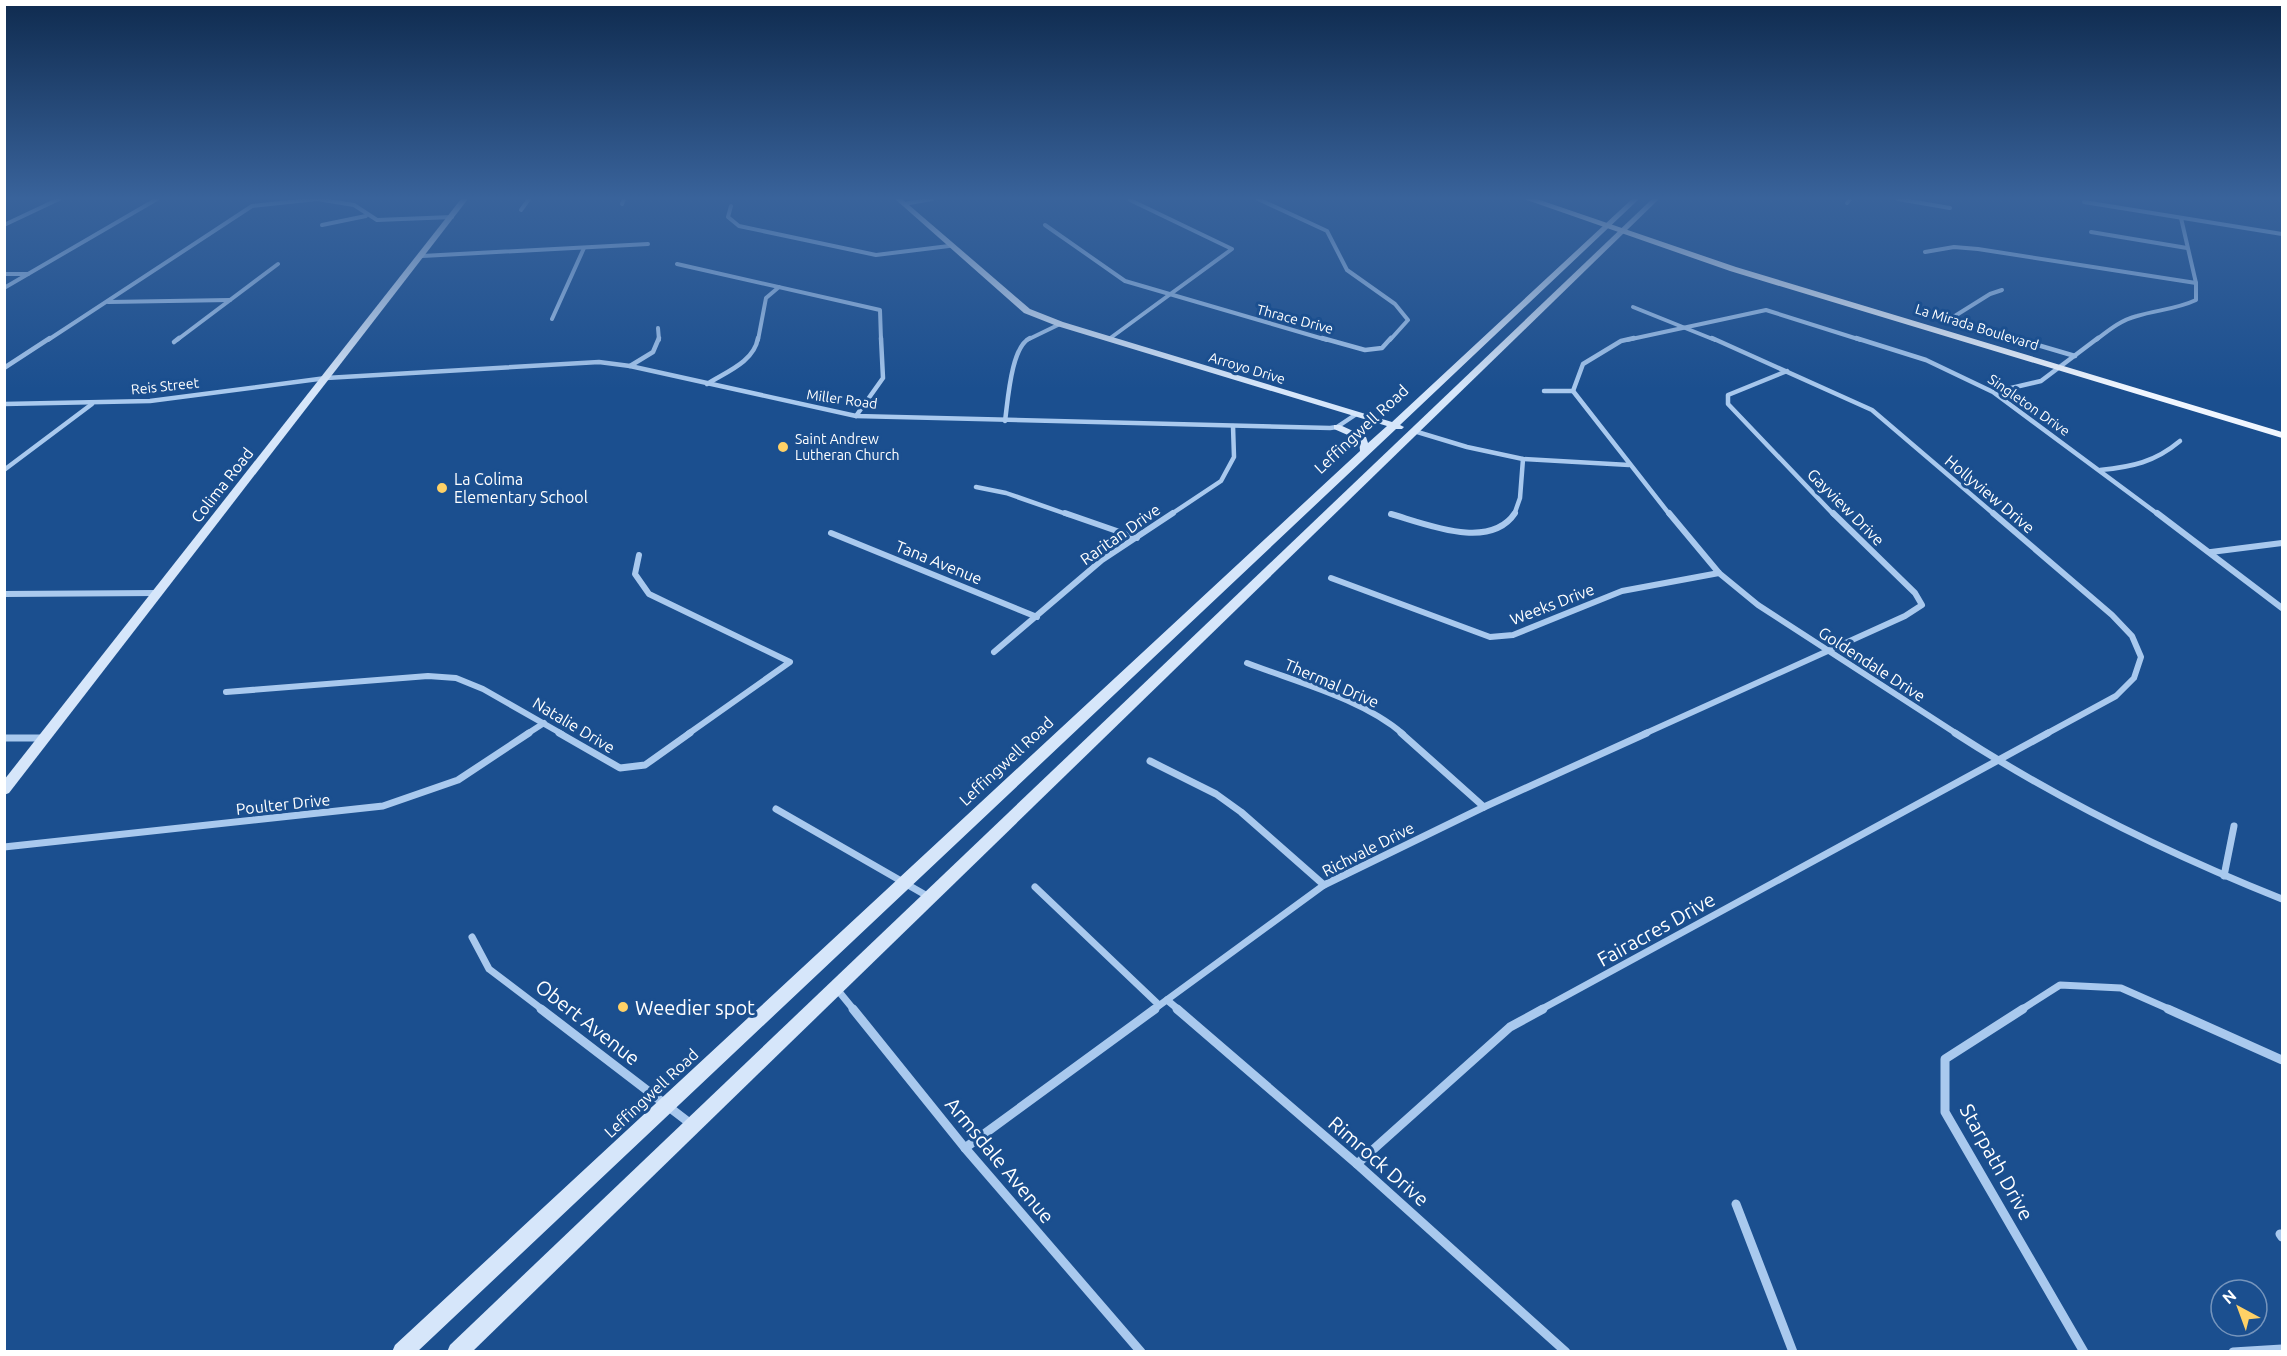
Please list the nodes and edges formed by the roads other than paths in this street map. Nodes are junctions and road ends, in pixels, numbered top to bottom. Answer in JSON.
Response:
{"nodes":[{"id":1,"x":49,"y":262,"type":"edge"},
{"id":2,"x":167,"y":262,"type":"edge"},
{"id":3,"x":417,"y":262,"type":"edge"},
{"id":4,"x":578,"y":262,"type":"edge"},
{"id":5,"x":969,"y":262,"type":"edge"},
{"id":6,"x":1098,"y":262,"type":"edge"},
{"id":7,"x":1213,"y":262,"type":"edge"},
{"id":8,"x":1343,"y":262,"type":"edge"},
{"id":9,"x":1569,"y":262,"type":"edge"},
{"id":10,"x":1590,"y":262,"type":"edge"},
{"id":11,"x":1733,"y":262,"type":"edge"},
{"id":12,"x":2063,"y":262,"type":"edge"},
{"id":13,"x":2191,"y":262,"type":"edge"},
{"id":14,"x":278,"y":264,"type":"dead end"},
{"id":15,"x":677,"y":264,"type":"dead end"},
{"id":16,"x":4,"y":274,"type":"edge"},
{"id":17,"x":29,"y":274,"type":"junction"},
{"id":18,"x":2196,"y":283,"type":"junction"},
{"id":19,"x":779,"y":287,"type":"junction"},
{"id":20,"x":4,"y":288,"type":"edge"},
{"id":21,"x":2002,"y":290,"type":"dead end"},
{"id":22,"x":1167,"y":295,"type":"junction"},
{"id":23,"x":230,"y":300,"type":"junction"},
{"id":24,"x":107,"y":302,"type":"junction"},
{"id":25,"x":1633,"y":307,"type":"dead end"},
{"id":26,"x":552,"y":319,"type":"dead end"},
{"id":27,"x":1060,"y":324,"type":"junction"},
{"id":28,"x":1687,"y":327,"type":"junction"},
{"id":29,"x":658,"y":328,"type":"dead end"},
{"id":30,"x":1109,"y":339,"type":"junction"},
{"id":31,"x":174,"y":342,"type":"dead end"},
{"id":32,"x":2067,"y":362,"type":"junction"},
{"id":33,"x":630,"y":366,"type":"junction"},
{"id":34,"x":4,"y":368,"type":"edge"},
{"id":35,"x":1787,"y":371,"type":"junction"},
{"id":36,"x":327,"y":378,"type":"junction"},
{"id":37,"x":707,"y":384,"type":"junction"},
{"id":38,"x":1544,"y":391,"type":"dead end"},
{"id":39,"x":1573,"y":391,"type":"junction"},
{"id":40,"x":1994,"y":392,"type":"junction"},
{"id":41,"x":4,"y":404,"type":"edge"},
{"id":42,"x":92,"y":404,"type":"junction"},
{"id":43,"x":1355,"y":415,"type":"junction"},
{"id":44,"x":856,"y":416,"type":"junction"},
{"id":45,"x":1005,"y":421,"type":"junction"},
{"id":46,"x":1233,"y":426,"type":"junction"},
{"id":47,"x":1394,"y":426,"type":"junction"},
{"id":48,"x":2283,"y":426,"type":"edge"},
{"id":49,"x":1337,"y":427,"type":"junction"},
{"id":50,"x":1414,"y":432,"type":"junction"},
{"id":51,"x":2283,"y":435,"type":"edge"},
{"id":52,"x":2180,"y":441,"type":"dead end"},
{"id":53,"x":1365,"y":452,"type":"junction"},
{"id":54,"x":1523,"y":459,"type":"junction"},
{"id":55,"x":1629,"y":465,"type":"junction"},
{"id":56,"x":4,"y":470,"type":"edge"},
{"id":57,"x":2100,"y":470,"type":"junction"},
{"id":58,"x":976,"y":487,"type":"dead end"},
{"id":59,"x":1391,"y":514,"type":"dead end"},
{"id":60,"x":831,"y":533,"type":"dead end"},
{"id":61,"x":1137,"y":537,"type":"junction"},
{"id":62,"x":2283,"y":543,"type":"edge"},
{"id":63,"x":2211,"y":552,"type":"junction"},
{"id":64,"x":639,"y":555,"type":"dead end"},
{"id":65,"x":1719,"y":573,"type":"junction"},
{"id":66,"x":1330,"y":578,"type":"dead end"},
{"id":67,"x":158,"y":593,"type":"junction"},
{"id":68,"x":4,"y":594,"type":"edge"},
{"id":69,"x":2283,"y":608,"type":"edge"},
{"id":70,"x":1037,"y":617,"type":"junction"},
{"id":71,"x":994,"y":652,"type":"dead end"},
{"id":72,"x":1828,"y":652,"type":"junction"},
{"id":73,"x":1247,"y":663,"type":"dead end"},
{"id":74,"x":226,"y":692,"type":"dead end"},
{"id":75,"x":544,"y":723,"type":"junction"},
{"id":76,"x":4,"y":738,"type":"edge"},
{"id":77,"x":46,"y":738,"type":"junction"},
{"id":78,"x":1150,"y":761,"type":"dead end"},
{"id":79,"x":1998,"y":761,"type":"junction"},
{"id":80,"x":4,"y":790,"type":"edge"},
{"id":81,"x":1484,"y":807,"type":"junction"},
{"id":82,"x":776,"y":809,"type":"dead end"},
{"id":83,"x":2234,"y":826,"type":"dead end"},
{"id":84,"x":4,"y":847,"type":"edge"},
{"id":85,"x":2224,"y":876,"type":"junction"},
{"id":86,"x":904,"y":883,"type":"junction"},
{"id":87,"x":1324,"y":885,"type":"junction"},
{"id":88,"x":1035,"y":887,"type":"dead end"},
{"id":89,"x":930,"y":897,"type":"junction"},
{"id":90,"x":2283,"y":899,"type":"edge"},
{"id":91,"x":472,"y":937,"type":"dead end"},
{"id":92,"x":836,"y":988,"type":"junction"},
{"id":93,"x":1163,"y":1002,"type":"junction"},
{"id":94,"x":2283,"y":1060,"type":"edge"},
{"id":95,"x":666,"y":1105,"type":"junction"},
{"id":96,"x":693,"y":1126,"type":"junction"},
{"id":97,"x":965,"y":1148,"type":"junction"},
{"id":98,"x":1357,"y":1164,"type":"junction"},
{"id":99,"x":1736,"y":1204,"type":"dead end"},
{"id":100,"x":2283,"y":1349,"type":"edge"},
{"id":101,"x":402,"y":1352,"type":"edge"},
{"id":102,"x":458,"y":1352,"type":"edge"},
{"id":103,"x":1141,"y":1352,"type":"edge"},
{"id":104,"x":1566,"y":1352,"type":"edge"},
{"id":105,"x":1793,"y":1352,"type":"edge"},
{"id":106,"x":2084,"y":1352,"type":"edge"},
{"id":107,"x":2233,"y":1352,"type":"edge"}],
"edges":[{"from":1,"to":17,"type":"street"},
{"from":2,"to":24,"type":"street"},
{"from":3,"to":36,"type":"main road","name":"Colima Road"},
{"from":4,"to":26,"type":"street"},
{"from":5,"to":27,"type":"main road","name":"Arroyo Drive"},
{"from":6,"to":22,"type":"street","name":"Thrace Drive"},
{"from":7,"to":22,"type":"street"},
{"from":8,"to":22,"type":"street","name":"Thrace Drive"},
{"from":9,"to":47,"type":"main road","name":"Leffingwell Road"},
{"from":10,"to":50,"type":"main road"},
{"from":11,"to":32,"type":"main road","name":"La Mirada Boulevard"},
{"from":12,"to":18,"type":"street"},
{"from":13,"to":18,"type":"street"},
{"from":14,"to":23,"type":"street"},
{"from":15,"to":19,"type":"street"},
{"from":16,"to":17,"type":"street"},
{"from":17,"to":20,"type":"street"},
{"from":18,"to":32,"type":"street"},
{"from":19,"to":37,"type":"street"},
{"from":19,"to":44,"type":"street"},
{"from":21,"to":32,"type":"street"},
{"from":22,"to":30,"type":"street"},
{"from":23,"to":24,"type":"street"},
{"from":23,"to":31,"type":"street"},
{"from":24,"to":34,"type":"street"},
{"from":25,"to":28,"type":"street","name":"Hollyview Drive"},
{"from":27,"to":30,"type":"main road","name":"Arroyo Drive"},
{"from":27,"to":45,"type":"street"},
{"from":28,"to":35,"type":"street","name":"Hollyview Drive"},
{"from":28,"to":39,"type":"street"},
{"from":28,"to":40,"type":"street","name":"Singleton Drive"},
{"from":29,"to":33,"type":"street"},
{"from":30,"to":43,"type":"main road","name":"Arroyo Drive"},
{"from":32,"to":40,"type":"street"},
{"from":32,"to":48,"type":"main road","name":"La Mirada Boulevard"},
{"from":32,"to":51,"type":"main road","name":"La Mirada Boulevard"},
{"from":33,"to":36,"type":"street","name":"Miller Road"},
{"from":33,"to":37,"type":"street","name":"Miller Road"},
{"from":35,"to":72,"type":"street","name":"Gayview Drive"},
{"from":35,"to":79,"type":"street","name":"Hollyview Drive"},
{"from":36,"to":42,"type":"street","name":"Reis Street"},
{"from":36,"to":67,"type":"main road","name":"Colima Road"},
{"from":37,"to":44,"type":"street","name":"Miller Road"},
{"from":38,"to":39,"type":"street"},
{"from":39,"to":55,"type":"street","name":"Goldendale Drive"},
{"from":40,"to":57,"type":"street","name":"Singleton Drive"},
{"from":41,"to":42,"type":"street","name":"Reis Street"},
{"from":42,"to":56,"type":"street"},
{"from":43,"to":47,"type":"main road","name":"Arroyo Drive"},
{"from":43,"to":49,"type":"street"},
{"from":44,"to":45,"type":"street","name":"Miller Road"},
{"from":45,"to":46,"type":"street","name":"Miller Road"},
{"from":46,"to":49,"type":"street","name":"Miller Road"},
{"from":46,"to":61,"type":"street","name":"Raritan Drive"},
{"from":47,"to":50,"type":"main road","name":"Arroyo Drive"},
{"from":47,"to":53,"type":"main road","name":"Leffingwell Road"},
{"from":49,"to":53,"type":"main road"},
{"from":50,"to":54,"type":"street","name":"Arroyo Drive"},
{"from":50,"to":89,"type":"main road"},
{"from":52,"to":57,"type":"street"},
{"from":53,"to":86,"type":"main road","name":"Leffingwell Road"},
{"from":54,"to":55,"type":"street","name":"Arroyo Drive"},
{"from":54,"to":59,"type":"street"},
{"from":55,"to":65,"type":"street","name":"Goldendale Drive"},
{"from":57,"to":63,"type":"street","name":"Singleton Drive"},
{"from":58,"to":61,"type":"street"},
{"from":60,"to":70,"type":"street","name":"Tana Avenue"},
{"from":61,"to":70,"type":"street","name":"Raritan Drive"},
{"from":62,"to":63,"type":"street"},
{"from":63,"to":69,"type":"street","name":"Singleton Drive"},
{"from":64,"to":75,"type":"street","name":"Natalie Drive"},
{"from":65,"to":66,"type":"street","name":"Weeks Drive"},
{"from":65,"to":72,"type":"street","name":"Goldendale Drive"},
{"from":67,"to":68,"type":"street"},
{"from":67,"to":77,"type":"main road","name":"Colima Road"},
{"from":70,"to":71,"type":"street","name":"Raritan Drive"},
{"from":72,"to":79,"type":"street","name":"Goldendale Drive"},
{"from":72,"to":81,"type":"street","name":"Richvale Drive"},
{"from":73,"to":81,"type":"street","name":"Thermal Drive"},
{"from":74,"to":75,"type":"street","name":"Natalie Drive"},
{"from":75,"to":84,"type":"street","name":"Poulter Drive"},
{"from":76,"to":77,"type":"street"},
{"from":77,"to":80,"type":"main road","name":"Colima Road"},
{"from":78,"to":87,"type":"street"},
{"from":79,"to":85,"type":"street","name":"Goldendale Drive"},
{"from":79,"to":98,"type":"street","name":"Fairacres Drive"},
{"from":81,"to":87,"type":"street","name":"Richvale Drive"},
{"from":82,"to":86,"type":"street"},
{"from":83,"to":85,"type":"street"},
{"from":85,"to":90,"type":"street","name":"Goldendale Drive"},
{"from":86,"to":89,"type":"street"},
{"from":86,"to":95,"type":"main road","name":"Leffingwell Road"},
{"from":87,"to":93,"type":"street","name":"Richvale Drive"},
{"from":88,"to":93,"type":"street","name":"Rimrock Drive"},
{"from":89,"to":92,"type":"main road"},
{"from":91,"to":95,"type":"street","name":"Obert Avenue"},
{"from":92,"to":96,"type":"main road"},
{"from":92,"to":97,"type":"street","name":"Armsdale Avenue"},
{"from":93,"to":97,"type":"street","name":"Richvale Drive"},
{"from":93,"to":98,"type":"street","name":"Rimrock Drive"},
{"from":94,"to":106,"type":"street","name":"Starpath Drive"},
{"from":95,"to":96,"type":"street","name":"Obert Avenue"},
{"from":95,"to":101,"type":"main road","name":"Leffingwell Road"},
{"from":96,"to":102,"type":"main road"},
{"from":97,"to":103,"type":"street","name":"Armsdale Avenue"},
{"from":98,"to":104,"type":"street","name":"Rimrock Drive"},
{"from":99,"to":105,"type":"street"},
{"from":100,"to":107,"type":"street"}]}
